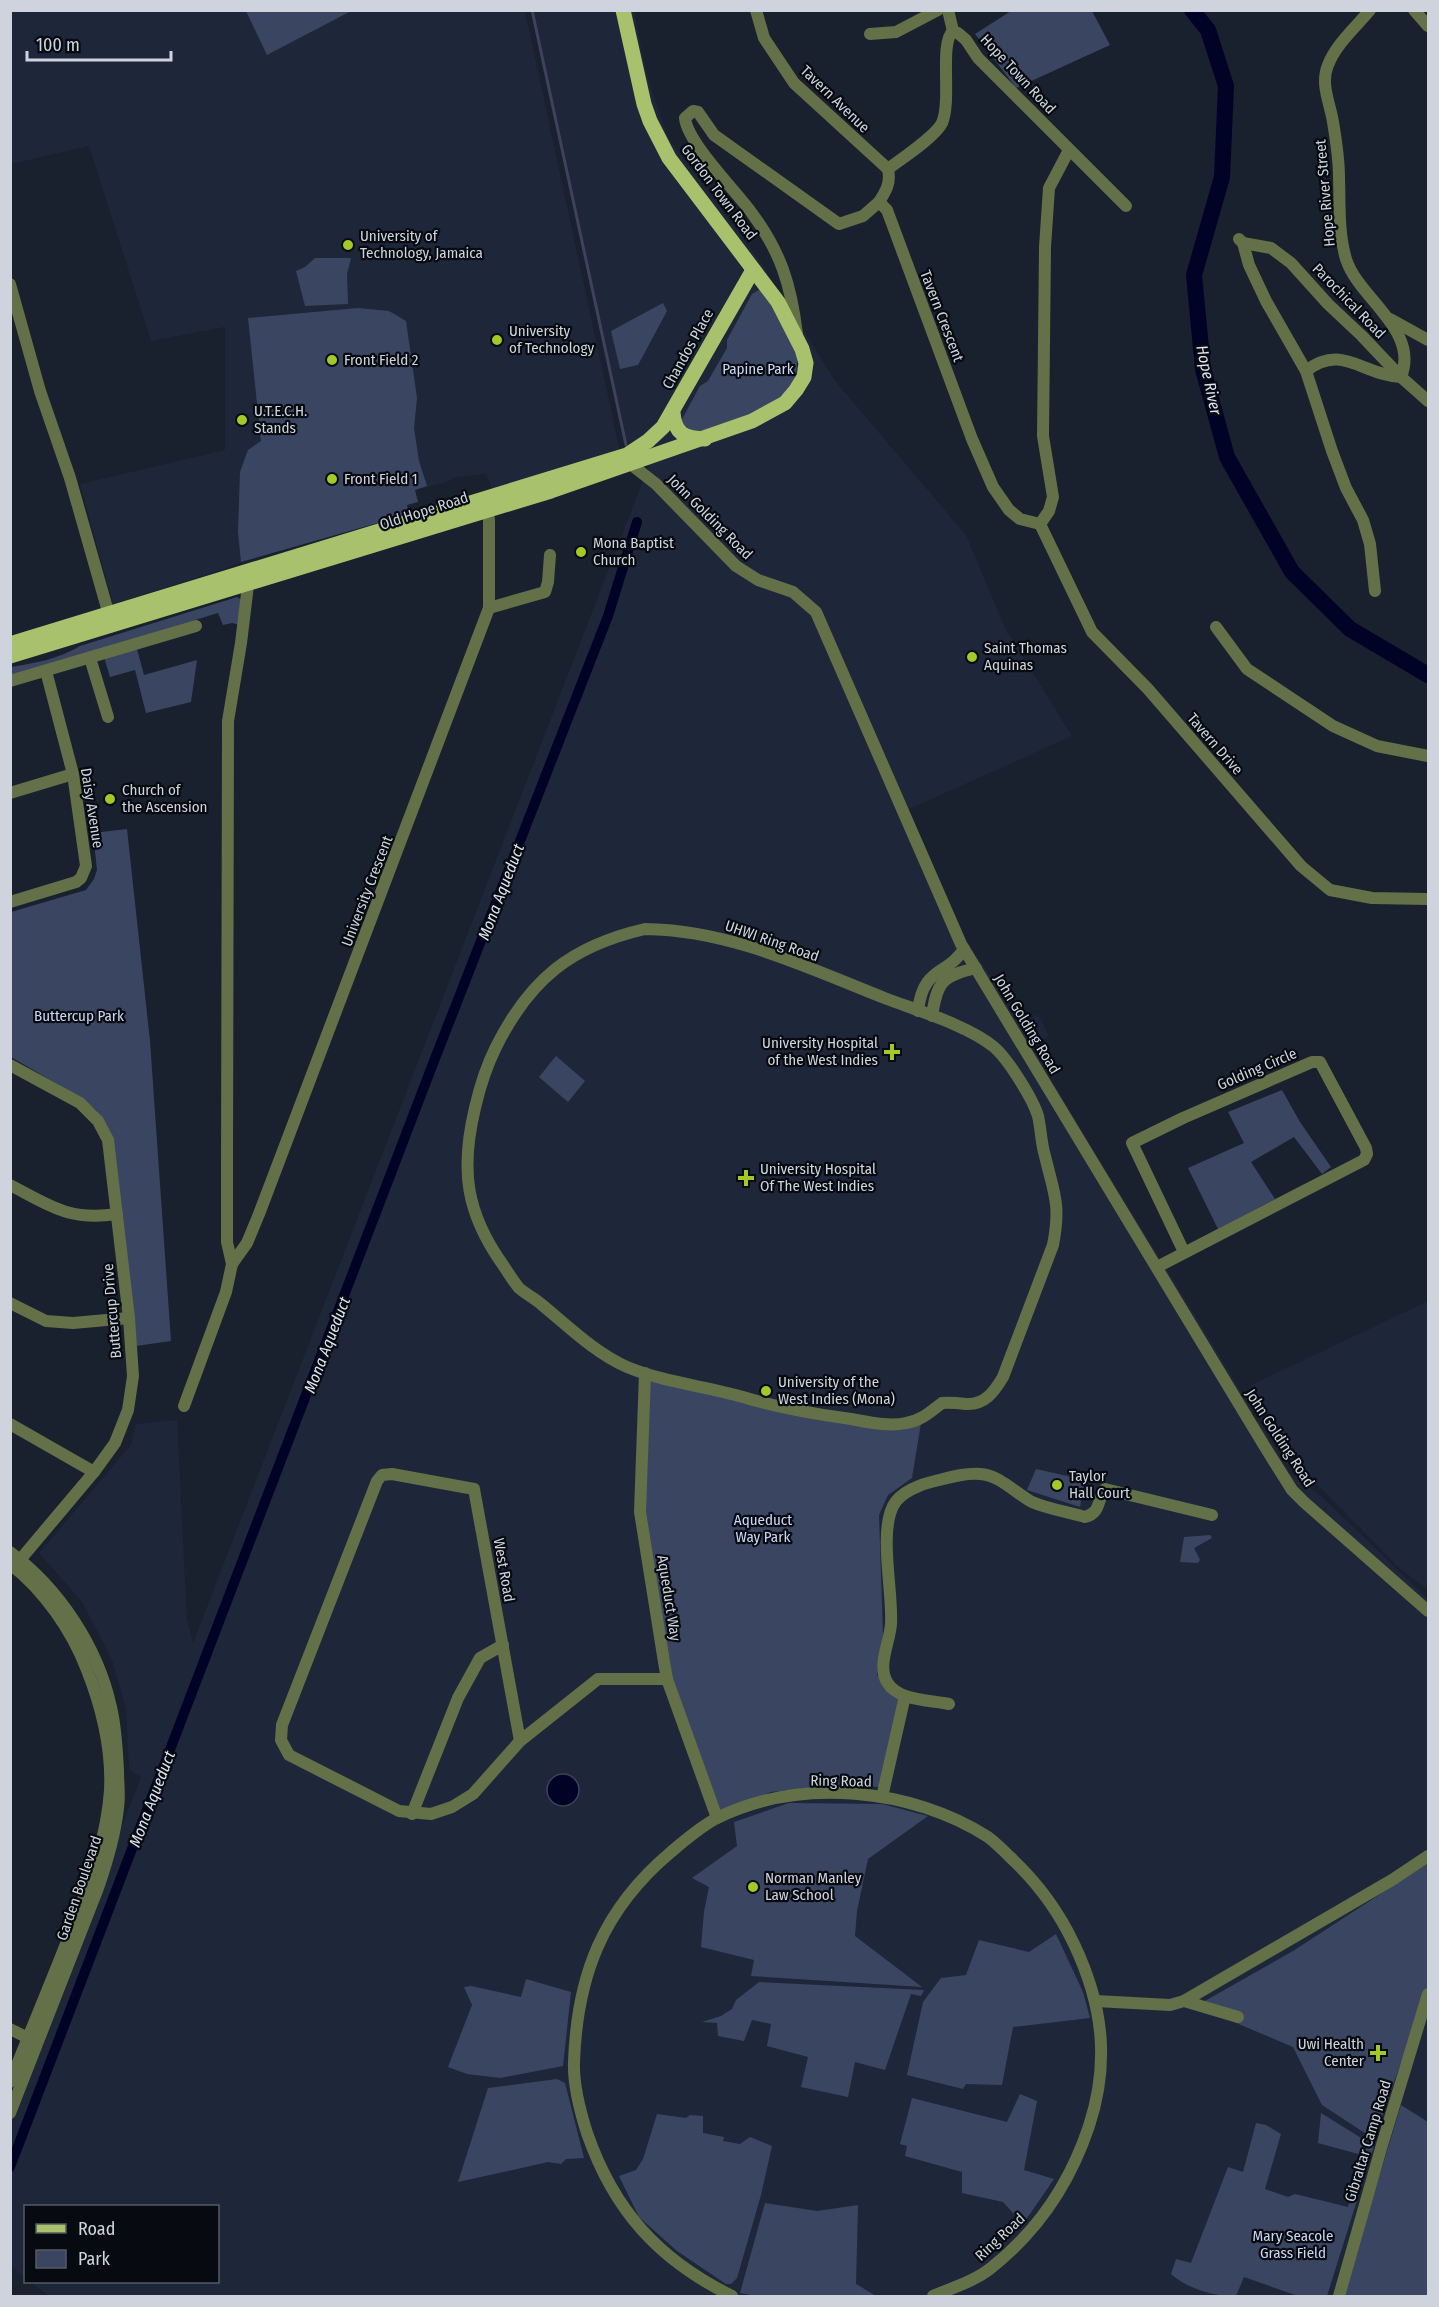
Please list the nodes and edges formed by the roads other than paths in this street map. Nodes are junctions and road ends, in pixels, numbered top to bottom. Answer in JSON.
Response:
{"nodes":[{"id":1,"x":623,"y":10,"type":"edge"},
{"id":2,"x":756,"y":10,"type":"edge"},
{"id":3,"x":938,"y":10,"type":"edge"},
{"id":4,"x":948,"y":10,"type":"edge"},
{"id":5,"x":1370,"y":10,"type":"edge"},
{"id":6,"x":1414,"y":10,"type":"edge"},
{"id":7,"x":1428,"y":26,"type":"edge"},
{"id":8,"x":953,"y":31,"type":"junction"},
{"id":9,"x":870,"y":34,"type":"dead end"},
{"id":10,"x":1069,"y":150,"type":"junction"},
{"id":11,"x":888,"y":169,"type":"junction"},
{"id":12,"x":879,"y":202,"type":"junction"},
{"id":13,"x":1126,"y":206,"type":"dead end"},
{"id":14,"x":753,"y":270,"type":"junction"},
{"id":15,"x":10,"y":284,"type":"edge"},
{"id":16,"x":1389,"y":319,"type":"junction"},
{"id":17,"x":1428,"y":340,"type":"edge"},
{"id":18,"x":799,"y":344,"type":"junction"},
{"id":19,"x":1306,"y":371,"type":"junction"},
{"id":20,"x":1401,"y":377,"type":"junction"},
{"id":21,"x":1428,"y":401,"type":"edge"},
{"id":22,"x":673,"y":412,"type":"junction"},
{"id":23,"x":705,"y":439,"type":"junction"},
{"id":24,"x":648,"y":441,"type":"joint"},
{"id":25,"x":626,"y":461,"type":"junction"},
{"id":26,"x":489,"y":519,"type":"dead end"},
{"id":27,"x":1040,"y":524,"type":"junction"},
{"id":28,"x":550,"y":555,"type":"dead end"},
{"id":29,"x":249,"y":577,"type":"junction"},
{"id":30,"x":1375,"y":591,"type":"dead end"},
{"id":31,"x":489,"y":608,"type":"junction"},
{"id":32,"x":110,"y":620,"type":"junction"},
{"id":33,"x":196,"y":626,"type":"dead end"},
{"id":34,"x":1216,"y":627,"type":"dead end"},
{"id":35,"x":10,"y":644,"type":"edge"},
{"id":36,"x":10,"y":656,"type":"edge"},
{"id":37,"x":90,"y":657,"type":"junction"},
{"id":38,"x":46,"y":671,"type":"junction"},
{"id":39,"x":10,"y":681,"type":"edge"},
{"id":40,"x":108,"y":717,"type":"dead end"},
{"id":41,"x":1428,"y":756,"type":"edge"},
{"id":42,"x":73,"y":774,"type":"junction"},
{"id":43,"x":10,"y":793,"type":"edge"},
{"id":44,"x":1428,"y":899,"type":"edge"},
{"id":45,"x":10,"y":902,"type":"edge"},
{"id":46,"x":964,"y":949,"type":"junction"},
{"id":47,"x":976,"y":968,"type":"junction"},
{"id":48,"x":918,"y":1011,"type":"junction"},
{"id":49,"x":932,"y":1016,"type":"junction"},
{"id":50,"x":10,"y":1065,"type":"edge"},
{"id":51,"x":10,"y":1185,"type":"edge"},
{"id":52,"x":117,"y":1214,"type":"junction"},
{"id":53,"x":1184,"y":1252,"type":"junction"},
{"id":54,"x":232,"y":1264,"type":"junction"},
{"id":55,"x":1157,"y":1267,"type":"junction"},
{"id":56,"x":10,"y":1303,"type":"edge"},
{"id":57,"x":129,"y":1318,"type":"junction"},
{"id":58,"x":645,"y":1373,"type":"junction"},
{"id":59,"x":184,"y":1406,"type":"dead end"},
{"id":60,"x":10,"y":1424,"type":"edge"},
{"id":61,"x":94,"y":1472,"type":"junction"},
{"id":62,"x":1212,"y":1515,"type":"dead end"},
{"id":63,"x":14,"y":1561,"type":"edge"},
{"id":64,"x":1428,"y":1611,"type":"edge"},
{"id":65,"x":502,"y":1645,"type":"junction"},
{"id":66,"x":667,"y":1679,"type":"junction"},
{"id":67,"x":905,"y":1696,"type":"junction"},
{"id":68,"x":949,"y":1704,"type":"dead end"},
{"id":69,"x":520,"y":1741,"type":"junction"},
{"id":70,"x":882,"y":1797,"type":"junction"},
{"id":71,"x":412,"y":1814,"type":"junction"},
{"id":72,"x":717,"y":1818,"type":"junction"},
{"id":73,"x":1428,"y":1856,"type":"edge"},
{"id":74,"x":1428,"y":1994,"type":"edge"},
{"id":75,"x":1096,"y":2001,"type":"junction"},
{"id":76,"x":1184,"y":2001,"type":"junction"},
{"id":77,"x":1238,"y":2018,"type":"dead end"},
{"id":78,"x":10,"y":2029,"type":"edge"},
{"id":79,"x":33,"y":2040,"type":"junction"},
{"id":80,"x":10,"y":2082,"type":"edge"},
{"id":81,"x":10,"y":2113,"type":"edge"},
{"id":82,"x":732,"y":2296,"type":"edge"},
{"id":83,"x":933,"y":2296,"type":"edge"},
{"id":84,"x":1339,"y":2296,"type":"edge"}],
"edges":[{"from":1,"to":14,"type":"main road","name":"Gordon Town Road"},
{"from":2,"to":11,"type":"street","name":"Tavern Avenue"},
{"from":3,"to":9,"type":"street"},
{"from":4,"to":8,"type":"street"},
{"from":5,"to":16,"type":"street","name":"Hope River Street"},
{"from":6,"to":7,"type":"street"},
{"from":8,"to":10,"type":"street","name":"Hope Town Road"},
{"from":8,"to":11,"type":"street"},
{"from":10,"to":13,"type":"street","name":"Hope Town Road"},
{"from":10,"to":27,"type":"street"},
{"from":11,"to":12,"type":"street"},
{"from":12,"to":18,"type":"street"},
{"from":12,"to":27,"type":"street","name":"Tavern Crescent"},
{"from":14,"to":18,"type":"main road","name":"Gordon Town Road"},
{"from":14,"to":22,"type":"main road","name":"Chandos Place"},
{"from":15,"to":32,"type":"street"},
{"from":16,"to":17,"type":"street"},
{"from":16,"to":20,"type":"street","name":"Hope River Street"},
{"from":18,"to":23,"type":"main road","name":"Old Hope Road"},
{"from":19,"to":20,"type":"street"},
{"from":19,"to":20,"type":"street","name":"Parochical Road"},
{"from":19,"to":30,"type":"street"},
{"from":20,"to":21,"type":"street","name":"Parochical Road"},
{"from":22,"to":23,"type":"main road"},
{"from":22,"to":24,"type":"main road","name":"Chandos Place"},
{"from":23,"to":25,"type":"main road","name":"Old Hope Road"},
{"from":24,"to":25,"type":"main road","name":"Old Hope Road"},
{"from":25,"to":29,"type":"main road","name":"Old Hope Road"},
{"from":25,"to":46,"type":"street","name":"John Golding Road"},
{"from":26,"to":31,"type":"street","name":"University Crescent"},
{"from":27,"to":44,"type":"street","name":"Tavern Drive"},
{"from":28,"to":31,"type":"street"},
{"from":29,"to":32,"type":"main road","name":"Old Hope Road"},
{"from":29,"to":54,"type":"street","name":"University Crescent"},
{"from":31,"to":54,"type":"street","name":"University Crescent"},
{"from":32,"to":35,"type":"main road","name":"Old Hope Road"},
{"from":32,"to":36,"type":"main road","name":"Old Hope Road"},
{"from":33,"to":37,"type":"street"},
{"from":34,"to":41,"type":"street"},
{"from":37,"to":38,"type":"street"},
{"from":37,"to":40,"type":"street"},
{"from":38,"to":39,"type":"street"},
{"from":38,"to":42,"type":"street","name":"Daisy Avenue"},
{"from":42,"to":43,"type":"street"},
{"from":42,"to":45,"type":"street","name":"Daisy Avenue"},
{"from":46,"to":47,"type":"street","name":"John Golding Road"},
{"from":46,"to":48,"type":"street"},
{"from":47,"to":49,"type":"street"},
{"from":47,"to":55,"type":"street","name":"John Golding Road"},
{"from":48,"to":49,"type":"street","name":"UHWI Ring Road"},
{"from":48,"to":58,"type":"street","name":"UHWI Ring Road"},
{"from":49,"to":58,"type":"street","name":"UHWI Ring Road"},
{"from":50,"to":52,"type":"street","name":"Buttercup Drive"},
{"from":51,"to":52,"type":"street"},
{"from":52,"to":57,"type":"street","name":"Buttercup Drive"},
{"from":53,"to":53,"type":"street","name":"Golding Circle"},
{"from":53,"to":55,"type":"street","name":"Golding Circle"},
{"from":54,"to":59,"type":"street","name":"University Crescent"},
{"from":55,"to":64,"type":"street","name":"John Golding Road"},
{"from":56,"to":57,"type":"street"},
{"from":57,"to":61,"type":"street","name":"Buttercup Drive"},
{"from":58,"to":66,"type":"street","name":"Aqueduct Way"},
{"from":60,"to":61,"type":"street"},
{"from":61,"to":63,"type":"street","name":"Buttercup Drive"},
{"from":62,"to":67,"type":"street"},
{"from":63,"to":79,"type":"street","name":"Garden Boulevard"},
{"from":65,"to":69,"type":"street","name":"West Road"},
{"from":65,"to":71,"type":"street"},
{"from":65,"to":71,"type":"street","name":"West Road"},
{"from":66,"to":69,"type":"street"},
{"from":66,"to":72,"type":"street","name":"Aqueduct Way"},
{"from":67,"to":68,"type":"street"},
{"from":67,"to":70,"type":"street"},
{"from":69,"to":71,"type":"street","name":"West Road"},
{"from":70,"to":72,"type":"street","name":"Ring Road"},
{"from":70,"to":75,"type":"street","name":"Ring Road"},
{"from":72,"to":82,"type":"street","name":"Ring Road"},
{"from":73,"to":76,"type":"street"},
{"from":74,"to":84,"type":"street","name":"Gibraltar Camp Road"},
{"from":75,"to":76,"type":"street"},
{"from":75,"to":83,"type":"street","name":"Ring Road"},
{"from":76,"to":77,"type":"street"},
{"from":78,"to":79,"type":"street"},
{"from":79,"to":80,"type":"street","name":"Garden Boulevard"},
{"from":79,"to":81,"type":"street","name":"Garden Boulevard"}]}
